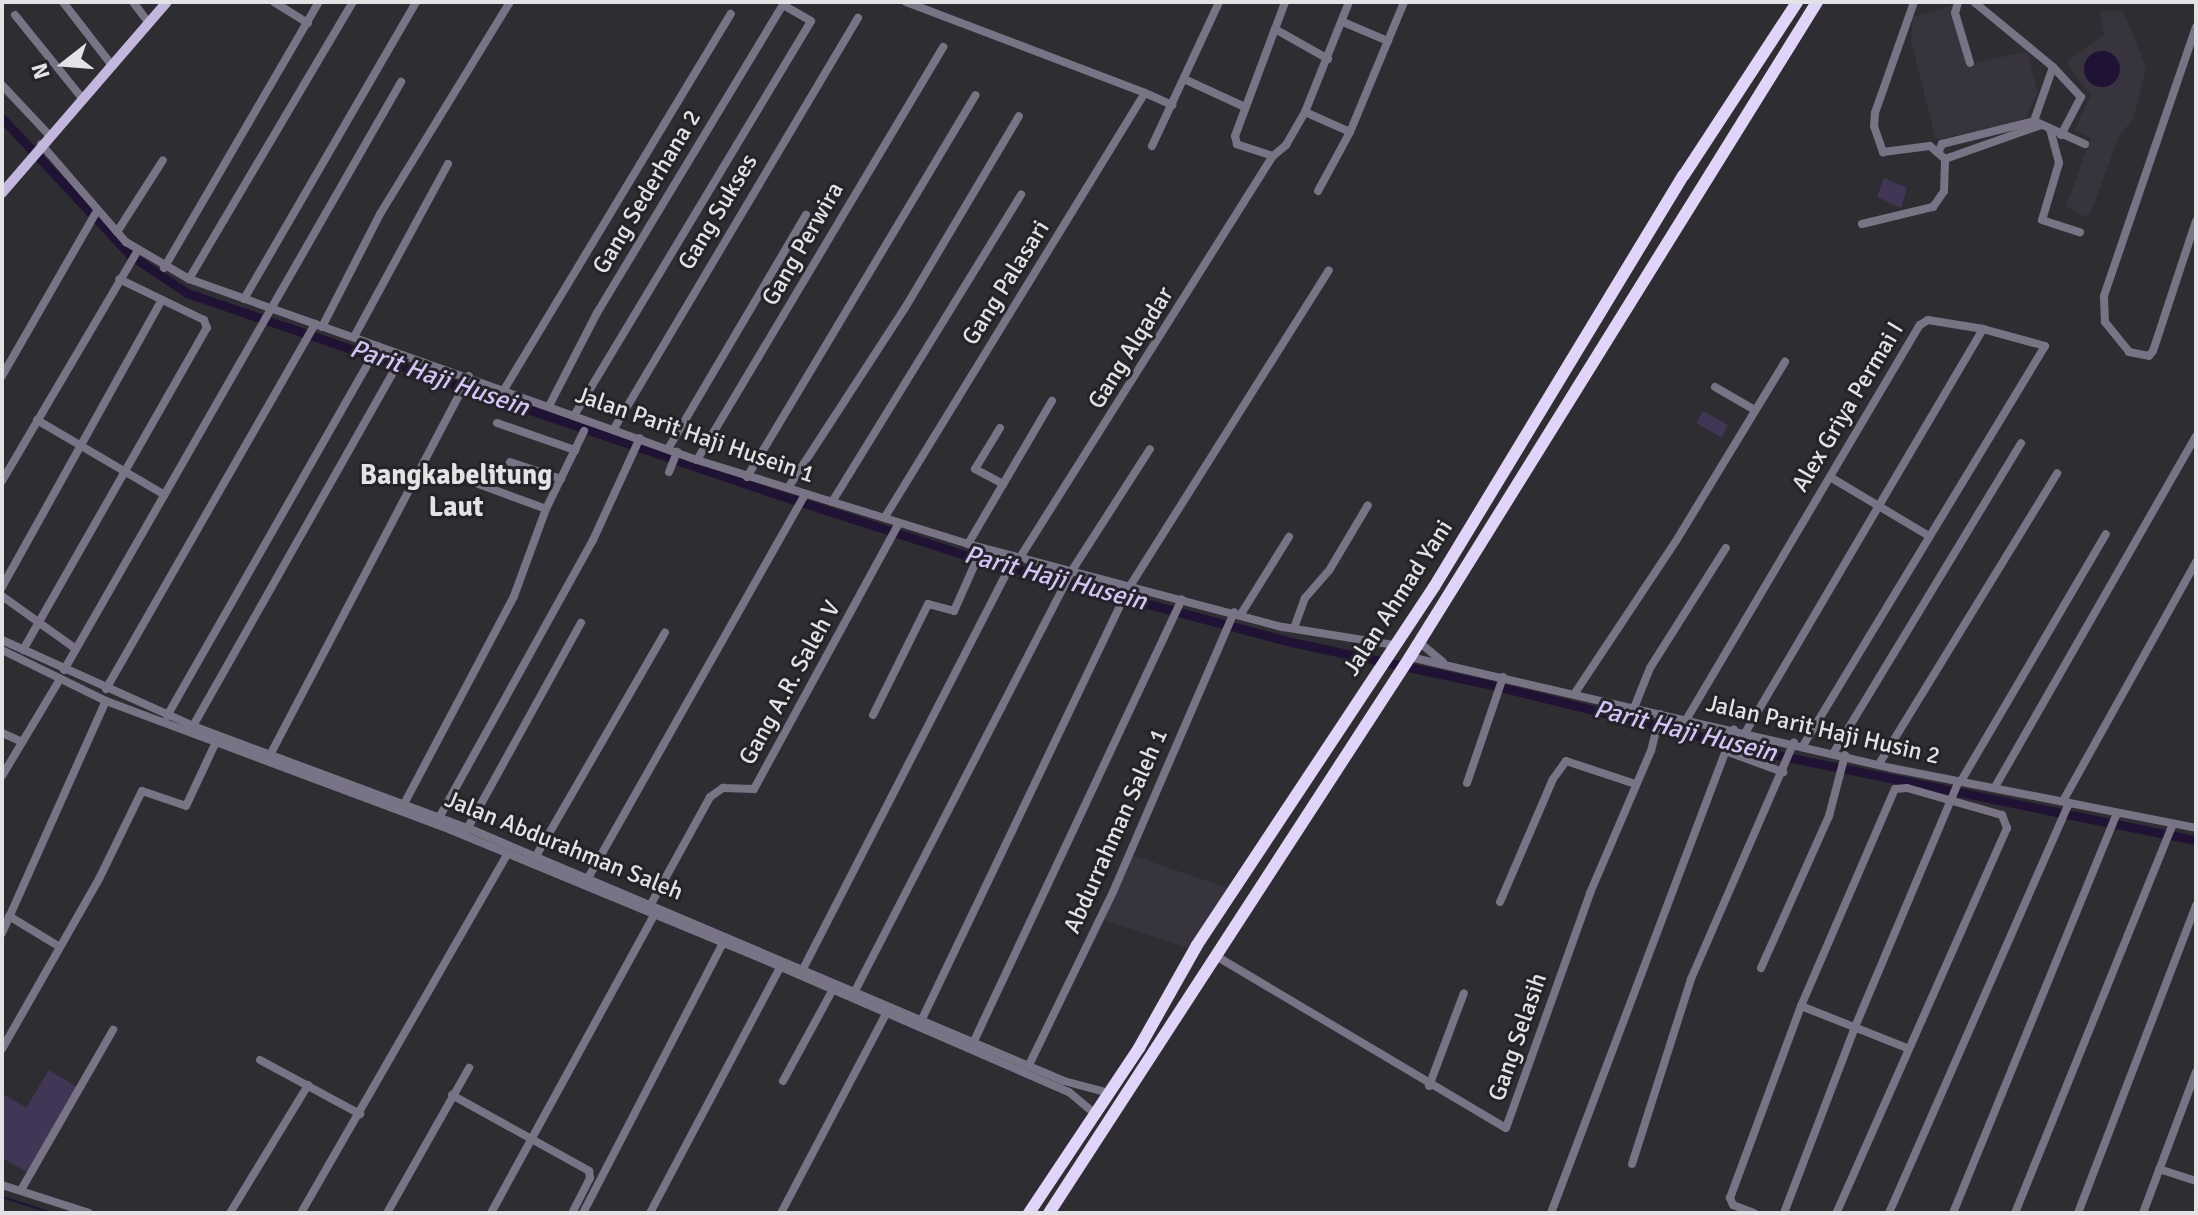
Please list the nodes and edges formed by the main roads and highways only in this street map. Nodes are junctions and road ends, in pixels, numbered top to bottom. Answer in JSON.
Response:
{"nodes":[{"id":1,"x":167,"y":2,"type":"edge"},
{"id":2,"x":1797,"y":2,"type":"edge"},
{"id":3,"x":1817,"y":2,"type":"edge"},
{"id":4,"x":2,"y":193,"type":"edge"},
{"id":5,"x":1558,"y":382,"type":"junction"},
{"id":6,"x":1575,"y":393,"type":"junction"},
{"id":7,"x":1235,"y":887,"type":"junction"},
{"id":8,"x":1252,"y":898,"type":"junction"},
{"id":9,"x":1029,"y":1213,"type":"edge"},
{"id":10,"x":1049,"y":1213,"type":"edge"}],
"edges":[{"from":1,"to":4,"type":"main road"},
{"from":2,"to":5,"type":"highway","name":"Jalan Ahmad Yani"},
{"from":3,"to":6,"type":"highway","name":"Jalan Ahmad Yani"},
{"from":5,"to":6,"type":"highway"},
{"from":5,"to":7,"type":"highway","name":"Jalan Ahmad Yani"},
{"from":6,"to":8,"type":"highway","name":"Jalan Ahmad Yani"},
{"from":7,"to":8,"type":"highway"},
{"from":7,"to":9,"type":"highway","name":"Jalan Ahmad Yani"},
{"from":8,"to":10,"type":"highway","name":"Jalan Ahmad Yani"}]}
